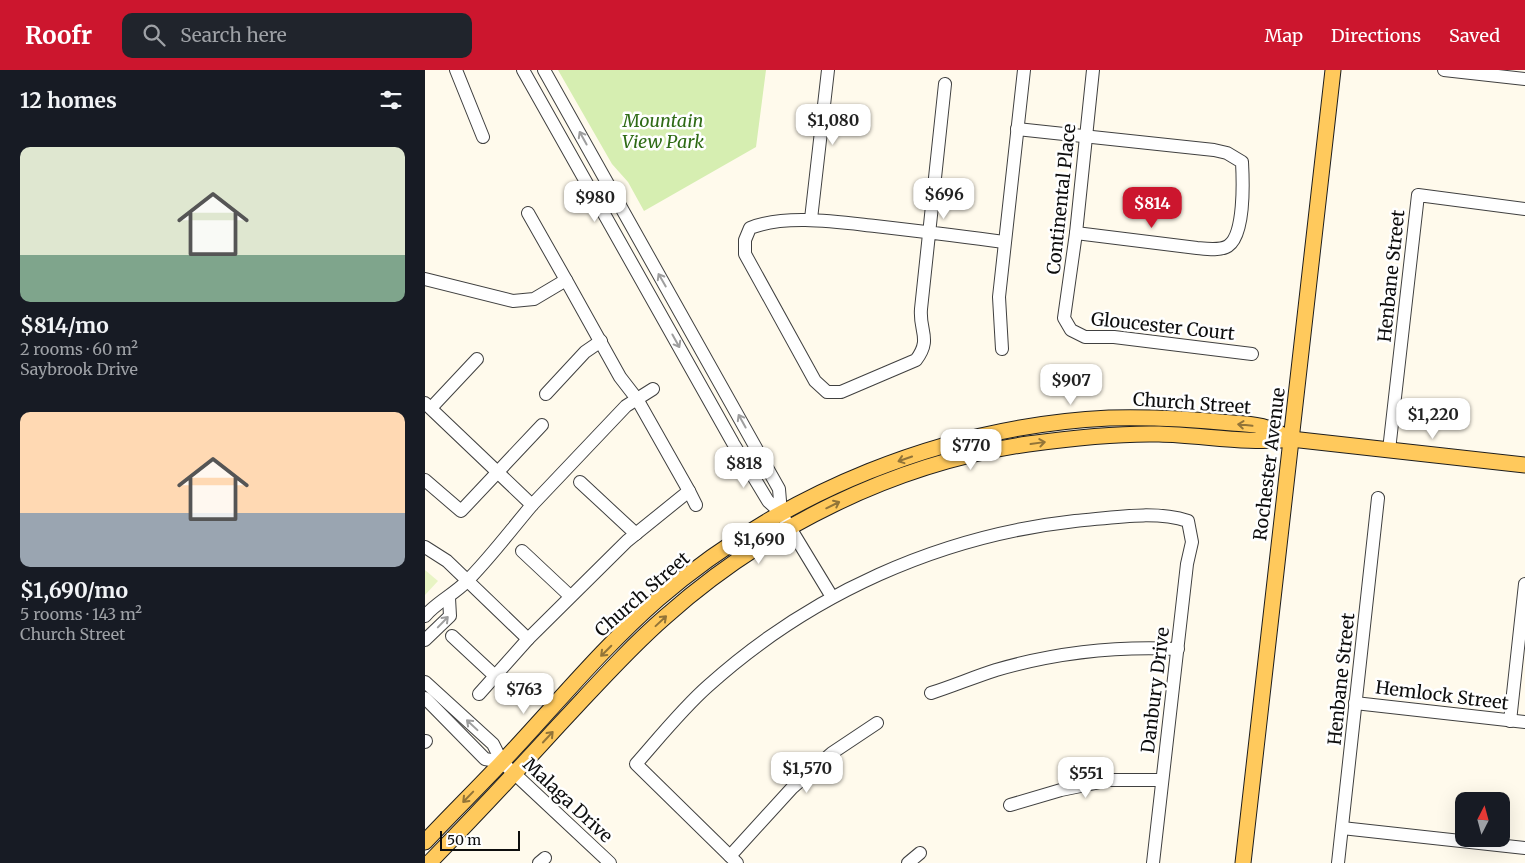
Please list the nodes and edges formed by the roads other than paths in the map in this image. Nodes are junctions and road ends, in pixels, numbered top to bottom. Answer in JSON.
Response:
{"nodes":[{"id":1,"x":456,"y":70,"type":"edge"},
{"id":2,"x":523,"y":70,"type":"edge"},
{"id":3,"x":544,"y":70,"type":"edge"},
{"id":4,"x":828,"y":70,"type":"edge"},
{"id":5,"x":1024,"y":70,"type":"edge"},
{"id":6,"x":1093,"y":70,"type":"edge"},
{"id":7,"x":1333,"y":70,"type":"edge"},
{"id":8,"x":1444,"y":70,"type":"edge"},
{"id":9,"x":1525,"y":79,"type":"edge"},
{"id":10,"x":945,"y":84,"type":"dead end"},
{"id":11,"x":1017,"y":129,"type":"junction"},
{"id":12,"x":1085,"y":136,"type":"junction"},
{"id":13,"x":483,"y":137,"type":"dead end"},
{"id":14,"x":1525,"y":209,"type":"edge"},
{"id":15,"x":528,"y":213,"type":"dead end"},
{"id":16,"x":811,"y":219,"type":"junction"},
{"id":17,"x":929,"y":232,"type":"junction"},
{"id":18,"x":1076,"y":233,"type":"junction"},
{"id":19,"x":1004,"y":242,"type":"junction"},
{"id":20,"x":425,"y":279,"type":"edge"},
{"id":21,"x":566,"y":280,"type":"junction"},
{"id":22,"x":1071,"y":330,"type":"joint"},
{"id":23,"x":601,"y":341,"type":"junction"},
{"id":24,"x":1002,"y":350,"type":"dead end"},
{"id":25,"x":1253,"y":354,"type":"dead end"},
{"id":26,"x":477,"y":359,"type":"dead end"},
{"id":27,"x":653,"y":389,"type":"dead end"},
{"id":28,"x":546,"y":394,"type":"dead end"},
{"id":29,"x":637,"y":399,"type":"junction"},
{"id":30,"x":428,"y":406,"type":"edge"},
{"id":31,"x":542,"y":425,"type":"dead end"},
{"id":32,"x":1291,"y":439,"type":"junction"},
{"id":33,"x":1389,"y":450,"type":"junction"},
{"id":34,"x":1525,"y":465,"type":"edge"},
{"id":35,"x":498,"y":473,"type":"junction"},
{"id":36,"x":427,"y":482,"type":"edge"},
{"id":37,"x":580,"y":482,"type":"dead end"},
{"id":38,"x":689,"y":491,"type":"junction"},
{"id":39,"x":1378,"y":498,"type":"dead end"},
{"id":40,"x":532,"y":505,"type":"junction"},
{"id":41,"x":696,"y":505,"type":"dead end"},
{"id":42,"x":781,"y":513,"type":"junction"},
{"id":43,"x":789,"y":527,"type":"junction"},
{"id":44,"x":636,"y":534,"type":"junction"},
{"id":45,"x":425,"y":547,"type":"edge"},
{"id":46,"x":522,"y":551,"type":"dead end"},
{"id":47,"x":467,"y":581,"type":"junction"},
{"id":48,"x":1525,"y":584,"type":"edge"},
{"id":49,"x":570,"y":596,"type":"junction"},
{"id":50,"x":832,"y":597,"type":"junction"},
{"id":51,"x":449,"y":598,"type":"junction"},
{"id":52,"x":425,"y":616,"type":"edge"},
{"id":53,"x":452,"y":636,"type":"dead end"},
{"id":54,"x":425,"y":640,"type":"edge"},
{"id":55,"x":528,"y":640,"type":"junction"},
{"id":56,"x":1178,"y":650,"type":"junction"},
{"id":57,"x":495,"y":676,"type":"junction"},
{"id":58,"x":425,"y":682,"type":"edge"},
{"id":59,"x":931,"y":693,"type":"dead end"},
{"id":60,"x":479,"y":694,"type":"dead end"},
{"id":61,"x":425,"y":698,"type":"edge"},
{"id":62,"x":1355,"y":703,"type":"junction"},
{"id":63,"x":1510,"y":721,"type":"junction"},
{"id":64,"x":1525,"y":722,"type":"edge"},
{"id":65,"x":877,"y":723,"type":"dead end"},
{"id":66,"x":508,"y":767,"type":"junction"},
{"id":67,"x":1161,"y":780,"type":"junction"},
{"id":68,"x":1009,"y":805,"type":"dead end"},
{"id":69,"x":1342,"y":828,"type":"junction"},
{"id":70,"x":425,"y":842,"type":"edge"},
{"id":71,"x":1525,"y":848,"type":"edge"},
{"id":72,"x":920,"y":853,"type":"dead end"},
{"id":73,"x":733,"y":860,"type":"edge"},
{"id":74,"x":429,"y":863,"type":"edge"},
{"id":75,"x":610,"y":863,"type":"edge"},
{"id":76,"x":908,"y":863,"type":"edge"},
{"id":77,"x":1153,"y":863,"type":"edge"},
{"id":78,"x":1243,"y":863,"type":"edge"},
{"id":79,"x":1339,"y":863,"type":"edge"}],
"edges":[{"from":1,"to":13,"type":"street"},
{"from":2,"to":42,"type":"street","one_way":true},
{"from":42,"to":3,"type":"street","one_way":true},
{"from":4,"to":16,"type":"street"},
{"from":5,"to":11,"type":"street"},
{"from":6,"to":12,"type":"street","name":"Continental Place"},
{"from":7,"to":32,"type":"main road","name":"Rochester Avenue"},
{"from":8,"to":9,"type":"street"},
{"from":10,"to":17,"type":"street"},
{"from":11,"to":12,"type":"street"},
{"from":11,"to":19,"type":"street"},
{"from":12,"to":18,"type":"street","name":"Continental Place"},
{"from":12,"to":18,"type":"street"},
{"from":14,"to":33,"type":"street","name":"Henbane Street"},
{"from":15,"to":21,"type":"street"},
{"from":16,"to":17,"type":"street"},
{"from":16,"to":17,"type":"street"},
{"from":17,"to":19,"type":"street"},
{"from":18,"to":22,"type":"street","name":"Continental Place"},
{"from":19,"to":24,"type":"street"},
{"from":20,"to":21,"type":"street"},
{"from":21,"to":23,"type":"street"},
{"from":22,"to":25,"type":"street","name":"Gloucester Court"},
{"from":23,"to":28,"type":"street"},
{"from":23,"to":29,"type":"street"},
{"from":26,"to":30,"type":"street"},
{"from":27,"to":29,"type":"street"},
{"from":29,"to":38,"type":"street"},
{"from":29,"to":40,"type":"street"},
{"from":30,"to":35,"type":"street"},
{"from":31,"to":35,"type":"street"},
{"from":32,"to":33,"type":"main road","name":"Church Street"},
{"from":32,"to":42,"type":"main road","name":"Church Street","one_way":true},
{"from":43,"to":32,"type":"main road","name":"Church Street","one_way":true},
{"from":32,"to":78,"type":"main road","name":"Rochester Avenue"},
{"from":33,"to":34,"type":"main road","name":"Church Street"},
{"from":35,"to":36,"type":"street"},
{"from":35,"to":40,"type":"street"},
{"from":37,"to":44,"type":"street"},
{"from":38,"to":41,"type":"street"},
{"from":38,"to":44,"type":"street"},
{"from":39,"to":62,"type":"street","name":"Henbane Street"},
{"from":40,"to":47,"type":"street"},
{"from":42,"to":43,"type":"street"},
{"from":42,"to":66,"type":"main road","name":"Church Street","one_way":true},
{"from":43,"to":50,"type":"street"},
{"from":66,"to":43,"type":"main road","name":"Church Street","one_way":true},
{"from":44,"to":49,"type":"street"},
{"from":45,"to":47,"type":"street"},
{"from":46,"to":49,"type":"street"},
{"from":47,"to":51,"type":"street"},
{"from":47,"to":55,"type":"street"},
{"from":48,"to":63,"type":"street"},
{"from":49,"to":55,"type":"street"},
{"from":50,"to":56,"type":"street","name":"Danbury Drive"},
{"from":50,"to":73,"type":"street"},
{"from":51,"to":52,"type":"street"},
{"from":54,"to":51,"type":"street","one_way":true},
{"from":53,"to":57,"type":"street"},
{"from":55,"to":57,"type":"street"},
{"from":56,"to":59,"type":"street"},
{"from":56,"to":67,"type":"street","name":"Danbury Drive"},
{"from":57,"to":60,"type":"street"},
{"from":66,"to":58,"type":"street","one_way":true},
{"from":61,"to":66,"type":"street"},
{"from":62,"to":63,"type":"street","name":"Hemlock Street"},
{"from":62,"to":69,"type":"street","name":"Henbane Street"},
{"from":63,"to":64,"type":"street","name":"Hemlock Street"},
{"from":65,"to":73,"type":"street"},
{"from":66,"to":70,"type":"main road","name":"Church Street","one_way":true},
{"from":66,"to":74,"type":"main road","name":"Church Street"},
{"from":66,"to":75,"type":"street","name":"Malaga Drive"},
{"from":67,"to":68,"type":"street"},
{"from":67,"to":77,"type":"street","name":"Danbury Drive"},
{"from":69,"to":71,"type":"street"},
{"from":69,"to":79,"type":"street","name":"Henbane Street"},
{"from":72,"to":76,"type":"street"}]}
